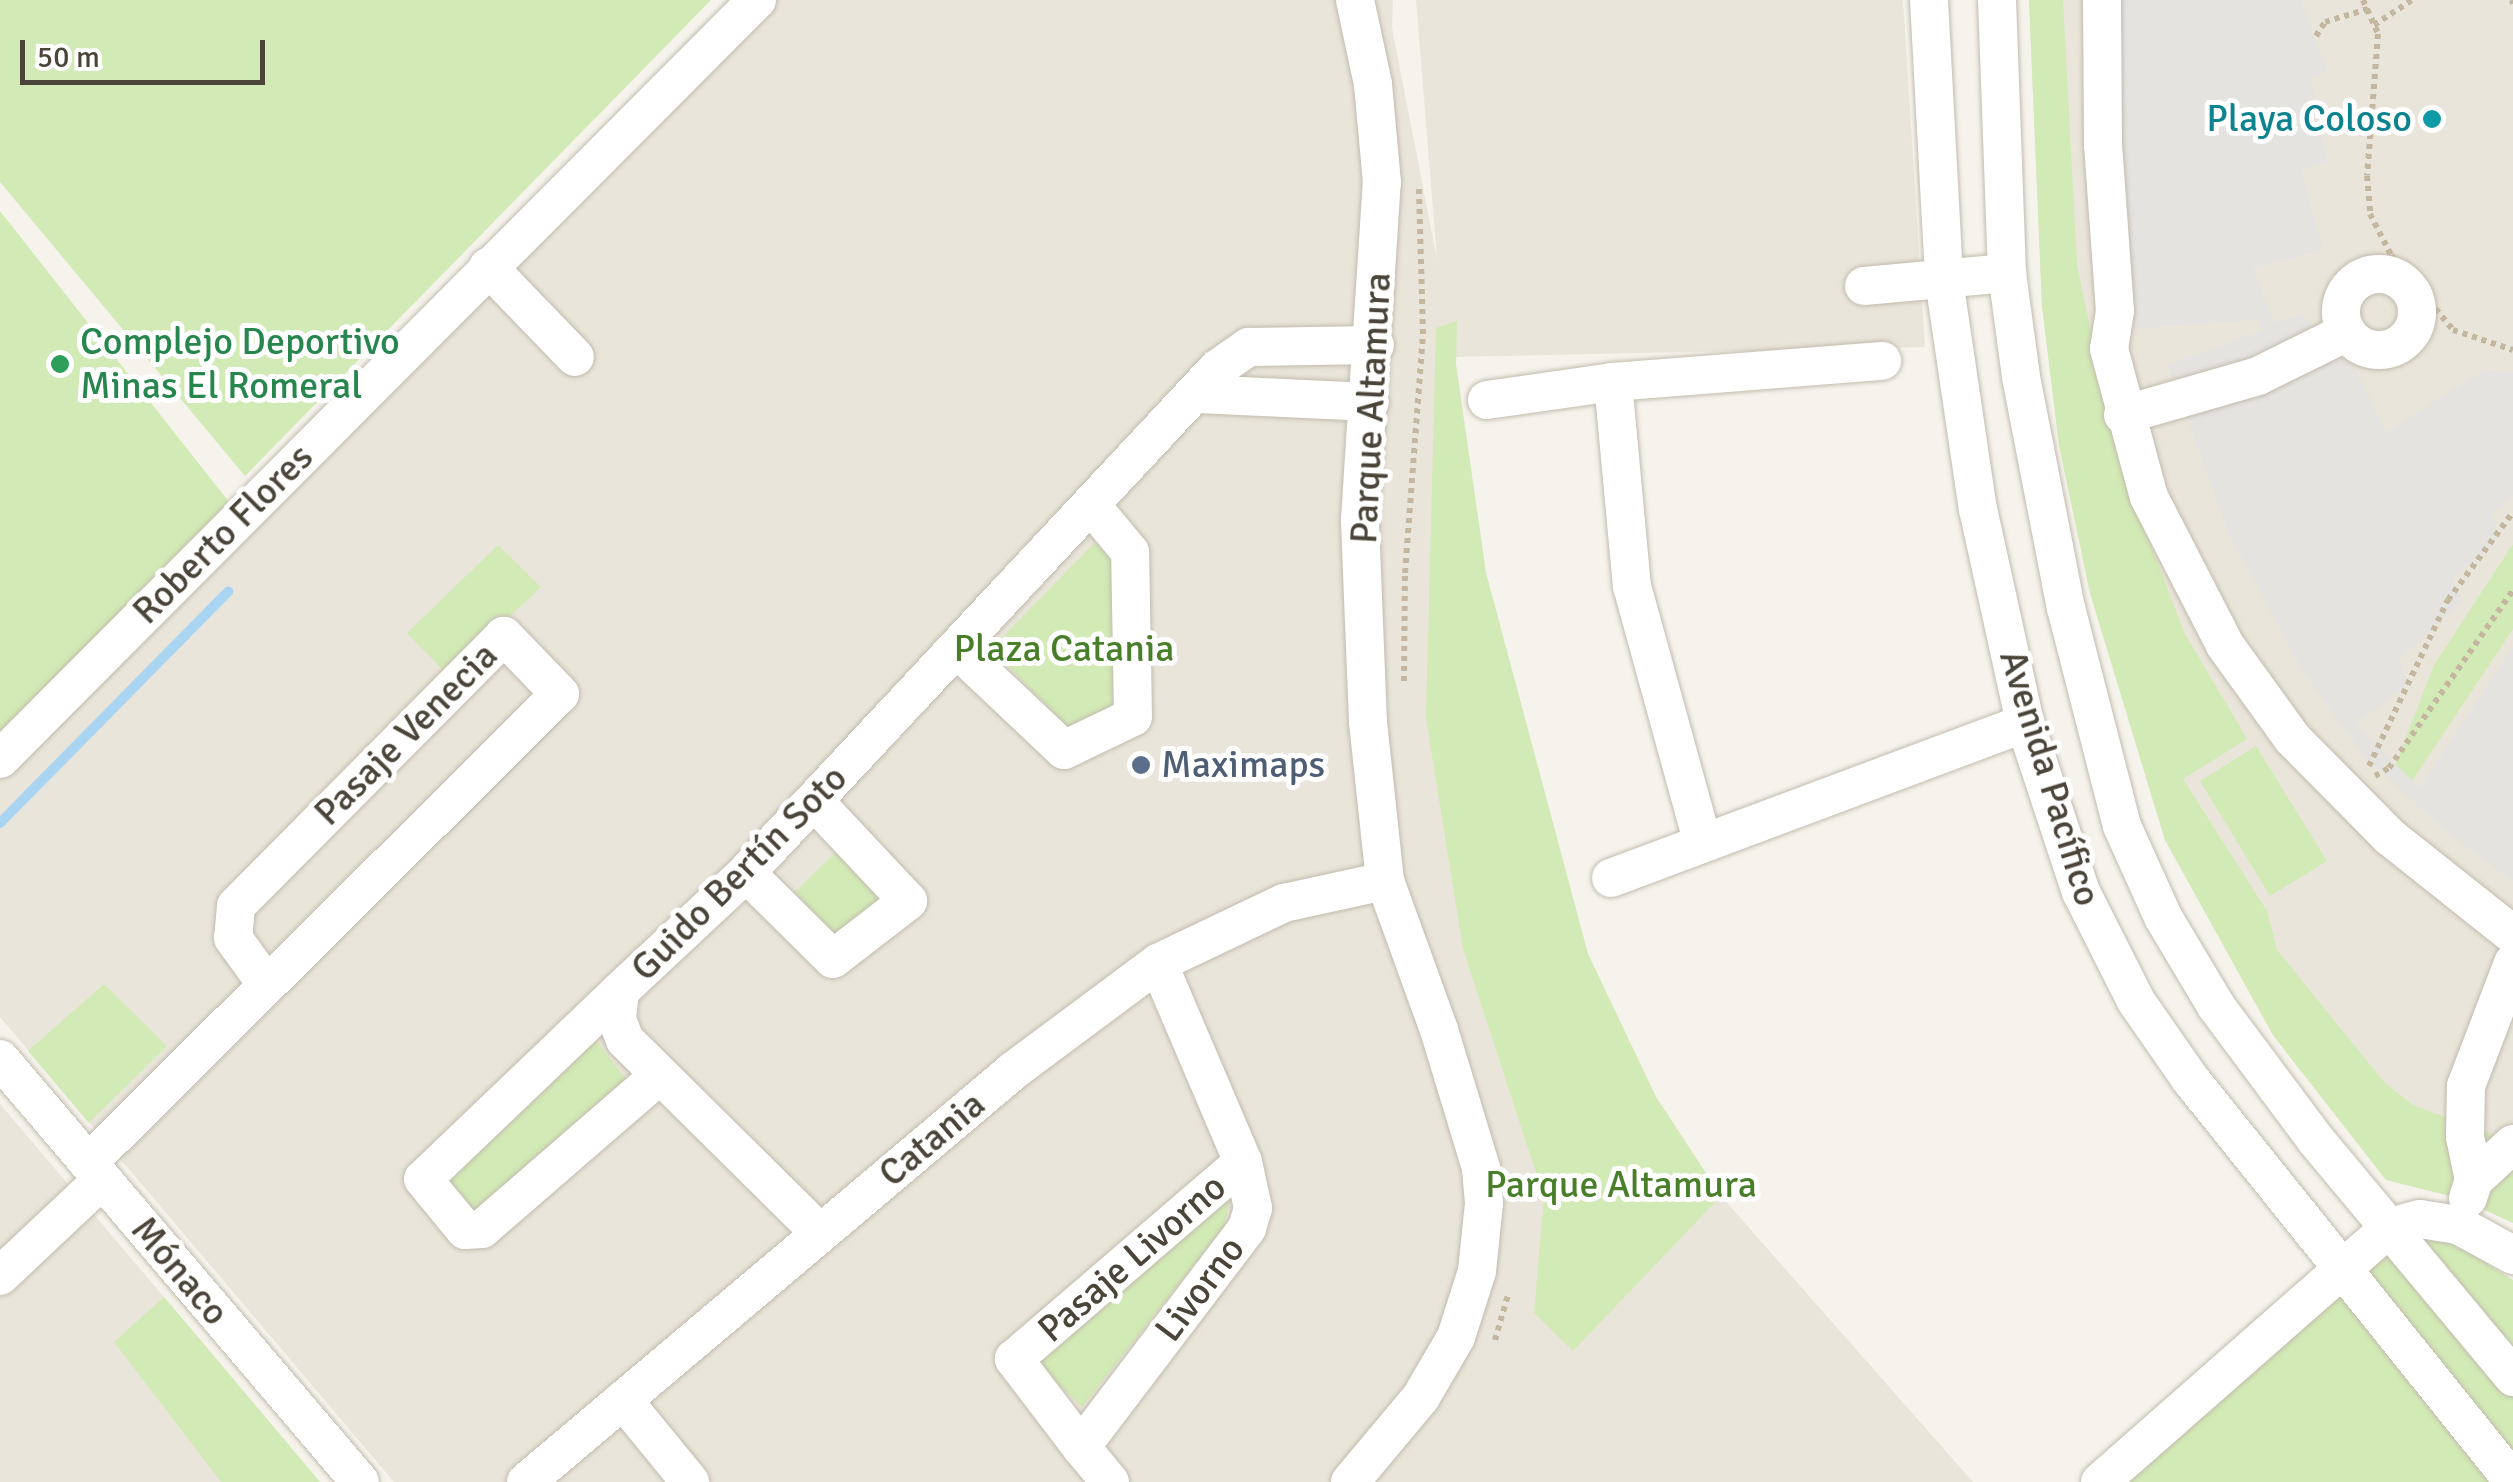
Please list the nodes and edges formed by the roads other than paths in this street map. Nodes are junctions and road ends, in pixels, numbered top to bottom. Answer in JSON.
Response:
{"nodes":[{"id":1,"x":757,"y":0,"type":"edge"},
{"id":2,"x":1355,"y":0,"type":"edge"},
{"id":3,"x":1929,"y":0,"type":"edge"},
{"id":4,"x":1996,"y":0,"type":"edge"},
{"id":5,"x":2102,"y":0,"type":"edge"},
{"id":6,"x":488,"y":267,"type":"junction"},
{"id":7,"x":2008,"y":272,"type":"junction"},
{"id":8,"x":1944,"y":280,"type":"junction"},
{"id":9,"x":1864,"y":286,"type":"dead end"},
{"id":10,"x":2347,"y":332,"type":"junction"},
{"id":11,"x":1375,"y":345,"type":"junction"},
{"id":12,"x":575,"y":356,"type":"dead end"},
{"id":13,"x":1882,"y":362,"type":"dead end"},
{"id":14,"x":1613,"y":382,"type":"junction"},
{"id":15,"x":1198,"y":394,"type":"junction"},
{"id":16,"x":1486,"y":400,"type":"dead end"},
{"id":17,"x":1370,"y":402,"type":"junction"},
{"id":18,"x":2123,"y":415,"type":"junction"},
{"id":19,"x":1092,"y":506,"type":"junction"},
{"id":20,"x":956,"y":648,"type":"junction"},
{"id":21,"x":2025,"y":723,"type":"junction"},
{"id":22,"x":0,"y":759,"type":"edge"},
{"id":23,"x":2109,"y":786,"type":"junction"},
{"id":24,"x":814,"y":801,"type":"junction"},
{"id":25,"x":2049,"y":802,"type":"junction"},
{"id":26,"x":1702,"y":842,"type":"junction"},
{"id":27,"x":746,"y":873,"type":"junction"},
{"id":28,"x":1610,"y":878,"type":"dead end"},
{"id":29,"x":1385,"y":881,"type":"junction"},
{"id":30,"x":2513,"y":935,"type":"edge"},
{"id":31,"x":1158,"y":962,"type":"junction"},
{"id":32,"x":2513,"y":963,"type":"edge"},
{"id":33,"x":265,"y":982,"type":"junction"},
{"id":34,"x":620,"y":990,"type":"junction"},
{"id":35,"x":0,"y":1060,"type":"edge"},
{"id":36,"x":660,"y":1075,"type":"junction"},
{"id":37,"x":2513,"y":1144,"type":"edge"},
{"id":38,"x":1243,"y":1162,"type":"junction"},
{"id":39,"x":95,"y":1171,"type":"junction"},
{"id":40,"x":2474,"y":1180,"type":"junction"},
{"id":41,"x":2458,"y":1225,"type":"junction"},
{"id":42,"x":2390,"y":1226,"type":"junction"},
{"id":43,"x":820,"y":1233,"type":"junction"},
{"id":44,"x":2513,"y":1255,"type":"edge"},
{"id":45,"x":2343,"y":1269,"type":"junction"},
{"id":46,"x":0,"y":1276,"type":"edge"},
{"id":47,"x":2513,"y":1377,"type":"edge"},
{"id":48,"x":623,"y":1400,"type":"junction"},
{"id":49,"x":1081,"y":1447,"type":"junction"},
{"id":50,"x":2513,"y":1481,"type":"edge"},
{"id":51,"x":360,"y":1482,"type":"edge"},
{"id":52,"x":526,"y":1482,"type":"edge"},
{"id":53,"x":690,"y":1482,"type":"edge"},
{"id":54,"x":1110,"y":1482,"type":"edge"},
{"id":55,"x":1350,"y":1482,"type":"edge"},
{"id":56,"x":2100,"y":1482,"type":"edge"}],
"edges":[{"from":1,"to":6,"type":"street","name":"Roberto Flores"},
{"from":2,"to":11,"type":"street","name":"Parque Altamura"},
{"from":3,"to":8,"type":"street","name":"Avenida Pacífico"},
{"from":4,"to":7,"type":"street","name":"Avenida Pacífico"},
{"from":5,"to":18,"type":"street"},
{"from":6,"to":12,"type":"street"},
{"from":6,"to":22,"type":"street","name":"Roberto Flores"},
{"from":7,"to":8,"type":"street"},
{"from":7,"to":23,"type":"street","name":"Avenida Pacífico"},
{"from":8,"to":9,"type":"street"},
{"from":8,"to":21,"type":"street","name":"Avenida Pacífico"},
{"from":10,"to":10,"type":"street"},
{"from":10,"to":18,"type":"street"},
{"from":11,"to":15,"type":"street","name":"Guido Bertín Soto"},
{"from":11,"to":17,"type":"street","name":"Parque Altamura"},
{"from":13,"to":14,"type":"street"},
{"from":14,"to":16,"type":"street"},
{"from":14,"to":26,"type":"street"},
{"from":15,"to":17,"type":"street"},
{"from":15,"to":19,"type":"street","name":"Guido Bertín Soto"},
{"from":17,"to":29,"type":"street","name":"Parque Altamura"},
{"from":18,"to":30,"type":"street"},
{"from":19,"to":20,"type":"street","name":"Guido Bertín Soto"},
{"from":19,"to":20,"type":"street"},
{"from":20,"to":24,"type":"street","name":"Guido Bertín Soto"},
{"from":21,"to":25,"type":"street","name":"Avenida Pacífico"},
{"from":21,"to":26,"type":"street"},
{"from":23,"to":25,"type":"street"},
{"from":23,"to":42,"type":"street","name":"Avenida Pacífico"},
{"from":24,"to":27,"type":"street","name":"Guido Bertín Soto"},
{"from":24,"to":27,"type":"street"},
{"from":25,"to":45,"type":"street","name":"Avenida Pacífico"},
{"from":26,"to":28,"type":"street"},
{"from":27,"to":34,"type":"street","name":"Guido Bertín Soto"},
{"from":29,"to":31,"type":"street","name":"Catania"},
{"from":29,"to":55,"type":"street","name":"Parque Altamura"},
{"from":31,"to":38,"type":"street","name":"Livorno"},
{"from":31,"to":43,"type":"street","name":"Catania"},
{"from":32,"to":40,"type":"street"},
{"from":33,"to":33,"type":"street","name":"Pasaje Venecia"},
{"from":33,"to":39,"type":"street","name":"Pasaje Venecia"},
{"from":34,"to":36,"type":"street","name":"Guido Bertín Soto"},
{"from":34,"to":36,"type":"street"},
{"from":35,"to":39,"type":"street","name":"Mónaco"},
{"from":36,"to":43,"type":"street","name":"Guido Bertín Soto"},
{"from":37,"to":40,"type":"street"},
{"from":38,"to":49,"type":"street","name":"Livorno"},
{"from":38,"to":49,"type":"street","name":"Pasaje Livorno"},
{"from":39,"to":46,"type":"street","name":"Pasaje Venecia"},
{"from":39,"to":51,"type":"street","name":"Mónaco"},
{"from":40,"to":41,"type":"street"},
{"from":41,"to":42,"type":"street"},
{"from":41,"to":44,"type":"street"},
{"from":42,"to":45,"type":"street"},
{"from":42,"to":47,"type":"street","name":"Avenida Pacífico"},
{"from":43,"to":48,"type":"street","name":"Catania"},
{"from":45,"to":50,"type":"street","name":"Avenida Pacífico"},
{"from":45,"to":56,"type":"street"},
{"from":48,"to":52,"type":"street","name":"Catania"},
{"from":48,"to":53,"type":"street"},
{"from":49,"to":54,"type":"street"}]}
